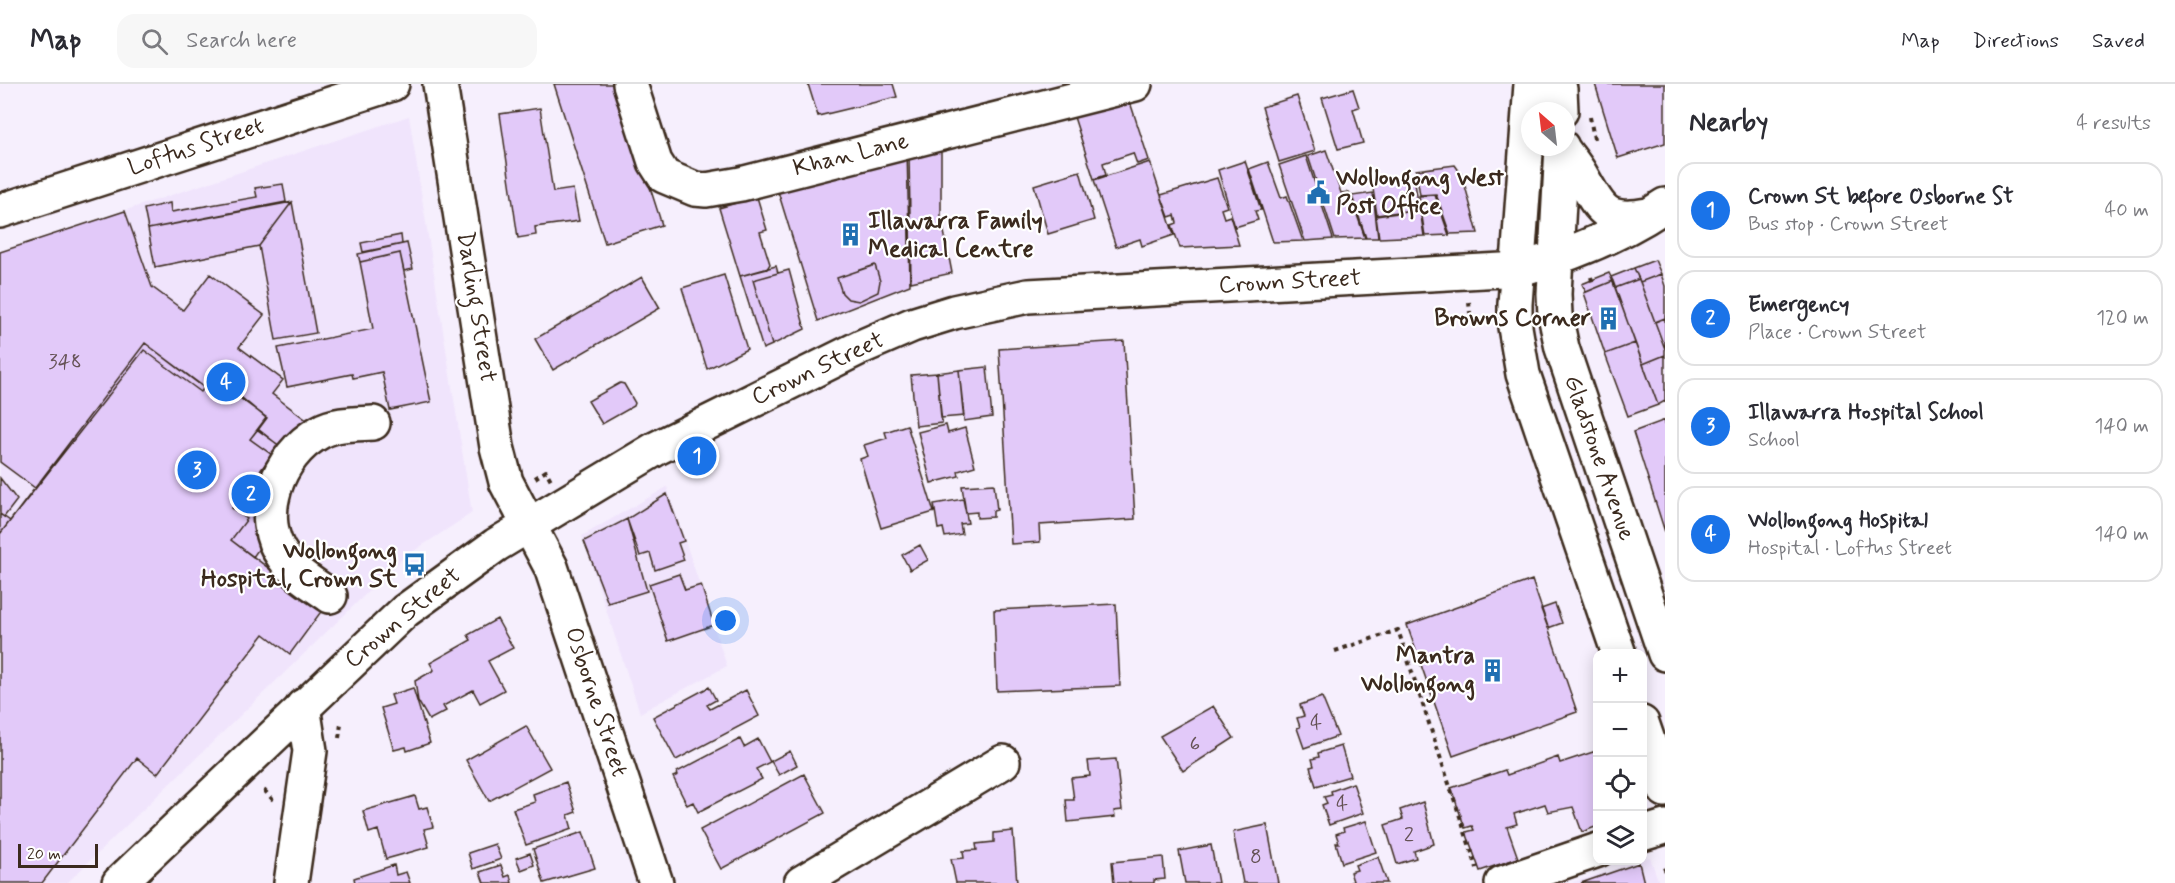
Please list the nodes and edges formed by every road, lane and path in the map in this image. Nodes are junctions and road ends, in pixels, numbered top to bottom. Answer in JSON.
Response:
{"nodes":[{"id":1,"x":392,"y":84,"type":"edge"},
{"id":2,"x":440,"y":84,"type":"edge"},
{"id":3,"x":630,"y":84,"type":"edge"},
{"id":4,"x":1135,"y":84,"type":"edge"},
{"id":5,"x":1531,"y":84,"type":"edge"},
{"id":6,"x":1557,"y":84,"type":"edge"},
{"id":7,"x":1570,"y":102,"type":"edge"},
{"id":8,"x":1575,"y":109,"type":"edge"},
{"id":9,"x":1596,"y":150,"type":"dead end"},
{"id":10,"x":1562,"y":156,"type":"edge"},
{"id":11,"x":1567,"y":156,"type":"edge"},
{"id":12,"x":1657,"y":210,"type":"edge"},
{"id":13,"x":0,"y":211,"type":"edge"},
{"id":14,"x":1558,"y":258,"type":"junction"},
{"id":15,"x":1520,"y":269,"type":"junction"},
{"id":16,"x":1591,"y":277,"type":"dead end"},
{"id":17,"x":1593,"y":284,"type":"dead end"},
{"id":18,"x":1469,"y":301,"type":"dead end"},
{"id":19,"x":1470,"y":313,"type":"dead end"},
{"id":20,"x":373,"y":423,"type":"dead end"},
{"id":21,"x":531,"y":481,"type":"dead end"},
{"id":22,"x":553,"y":483,"type":"dead end"},
{"id":23,"x":530,"y":524,"type":"junction"},
{"id":24,"x":330,"y":596,"type":"dead end"},
{"id":25,"x":1617,"y":649,"type":"edge"},
{"id":26,"x":1335,"y":651,"type":"dead end"},
{"id":27,"x":1665,"y":654,"type":"edge"},
{"id":28,"x":303,"y":706,"type":"junction"},
{"id":29,"x":1647,"y":738,"type":"edge"},
{"id":30,"x":1003,"y":762,"type":"dead end"},
{"id":31,"x":1665,"y":790,"type":"edge"},
{"id":32,"x":1665,"y":827,"type":"edge"},
{"id":33,"x":1647,"y":832,"type":"edge"},
{"id":34,"x":1593,"y":851,"type":"edge"},
{"id":35,"x":1490,"y":878,"type":"edge"},
{"id":36,"x":119,"y":883,"type":"edge"},
{"id":37,"x":291,"y":883,"type":"edge"},
{"id":38,"x":656,"y":883,"type":"edge"},
{"id":39,"x":801,"y":883,"type":"edge"}],
"edges":[{"from":1,"to":13,"type":"main road","name":"Loftus Street"},
{"from":2,"to":23,"type":"main road","name":"Darling Street"},
{"from":3,"to":4,"type":"main road","name":"Khan Lane"},
{"from":5,"to":15,"type":"main road","name":"Gladstone Avenue"},
{"from":6,"to":7,"type":"main road"},
{"from":8,"to":9,"type":"path"},
{"from":10,"to":14,"type":"main road","name":"Gladstone Avenue"},
{"from":11,"to":12,"type":"main road"},
{"from":12,"to":14,"type":"main road","name":"Crown Street"},
{"from":14,"to":15,"type":"main road","name":"Crown Street"},
{"from":14,"to":27,"type":"main road","name":"Gladstone Avenue"},
{"from":15,"to":23,"type":"main road","name":"Crown Street"},
{"from":15,"to":25,"type":"main road","name":"Gladstone Avenue"},
{"from":16,"to":17,"type":"path"},
{"from":18,"to":19,"type":"path"},
{"from":20,"to":24,"type":"main road"},
{"from":21,"to":22,"type":"path"},
{"from":23,"to":28,"type":"main road","name":"Crown Street"},
{"from":23,"to":38,"type":"main road","name":"Osborne Street"},
{"from":26,"to":35,"type":"path"},
{"from":28,"to":36,"type":"main road","name":"Crown Street"},
{"from":28,"to":37,"type":"main road"},
{"from":29,"to":31,"type":"main road"},
{"from":30,"to":39,"type":"main road"},
{"from":32,"to":33,"type":"main road"},
{"from":34,"to":35,"type":"main road"}]}
